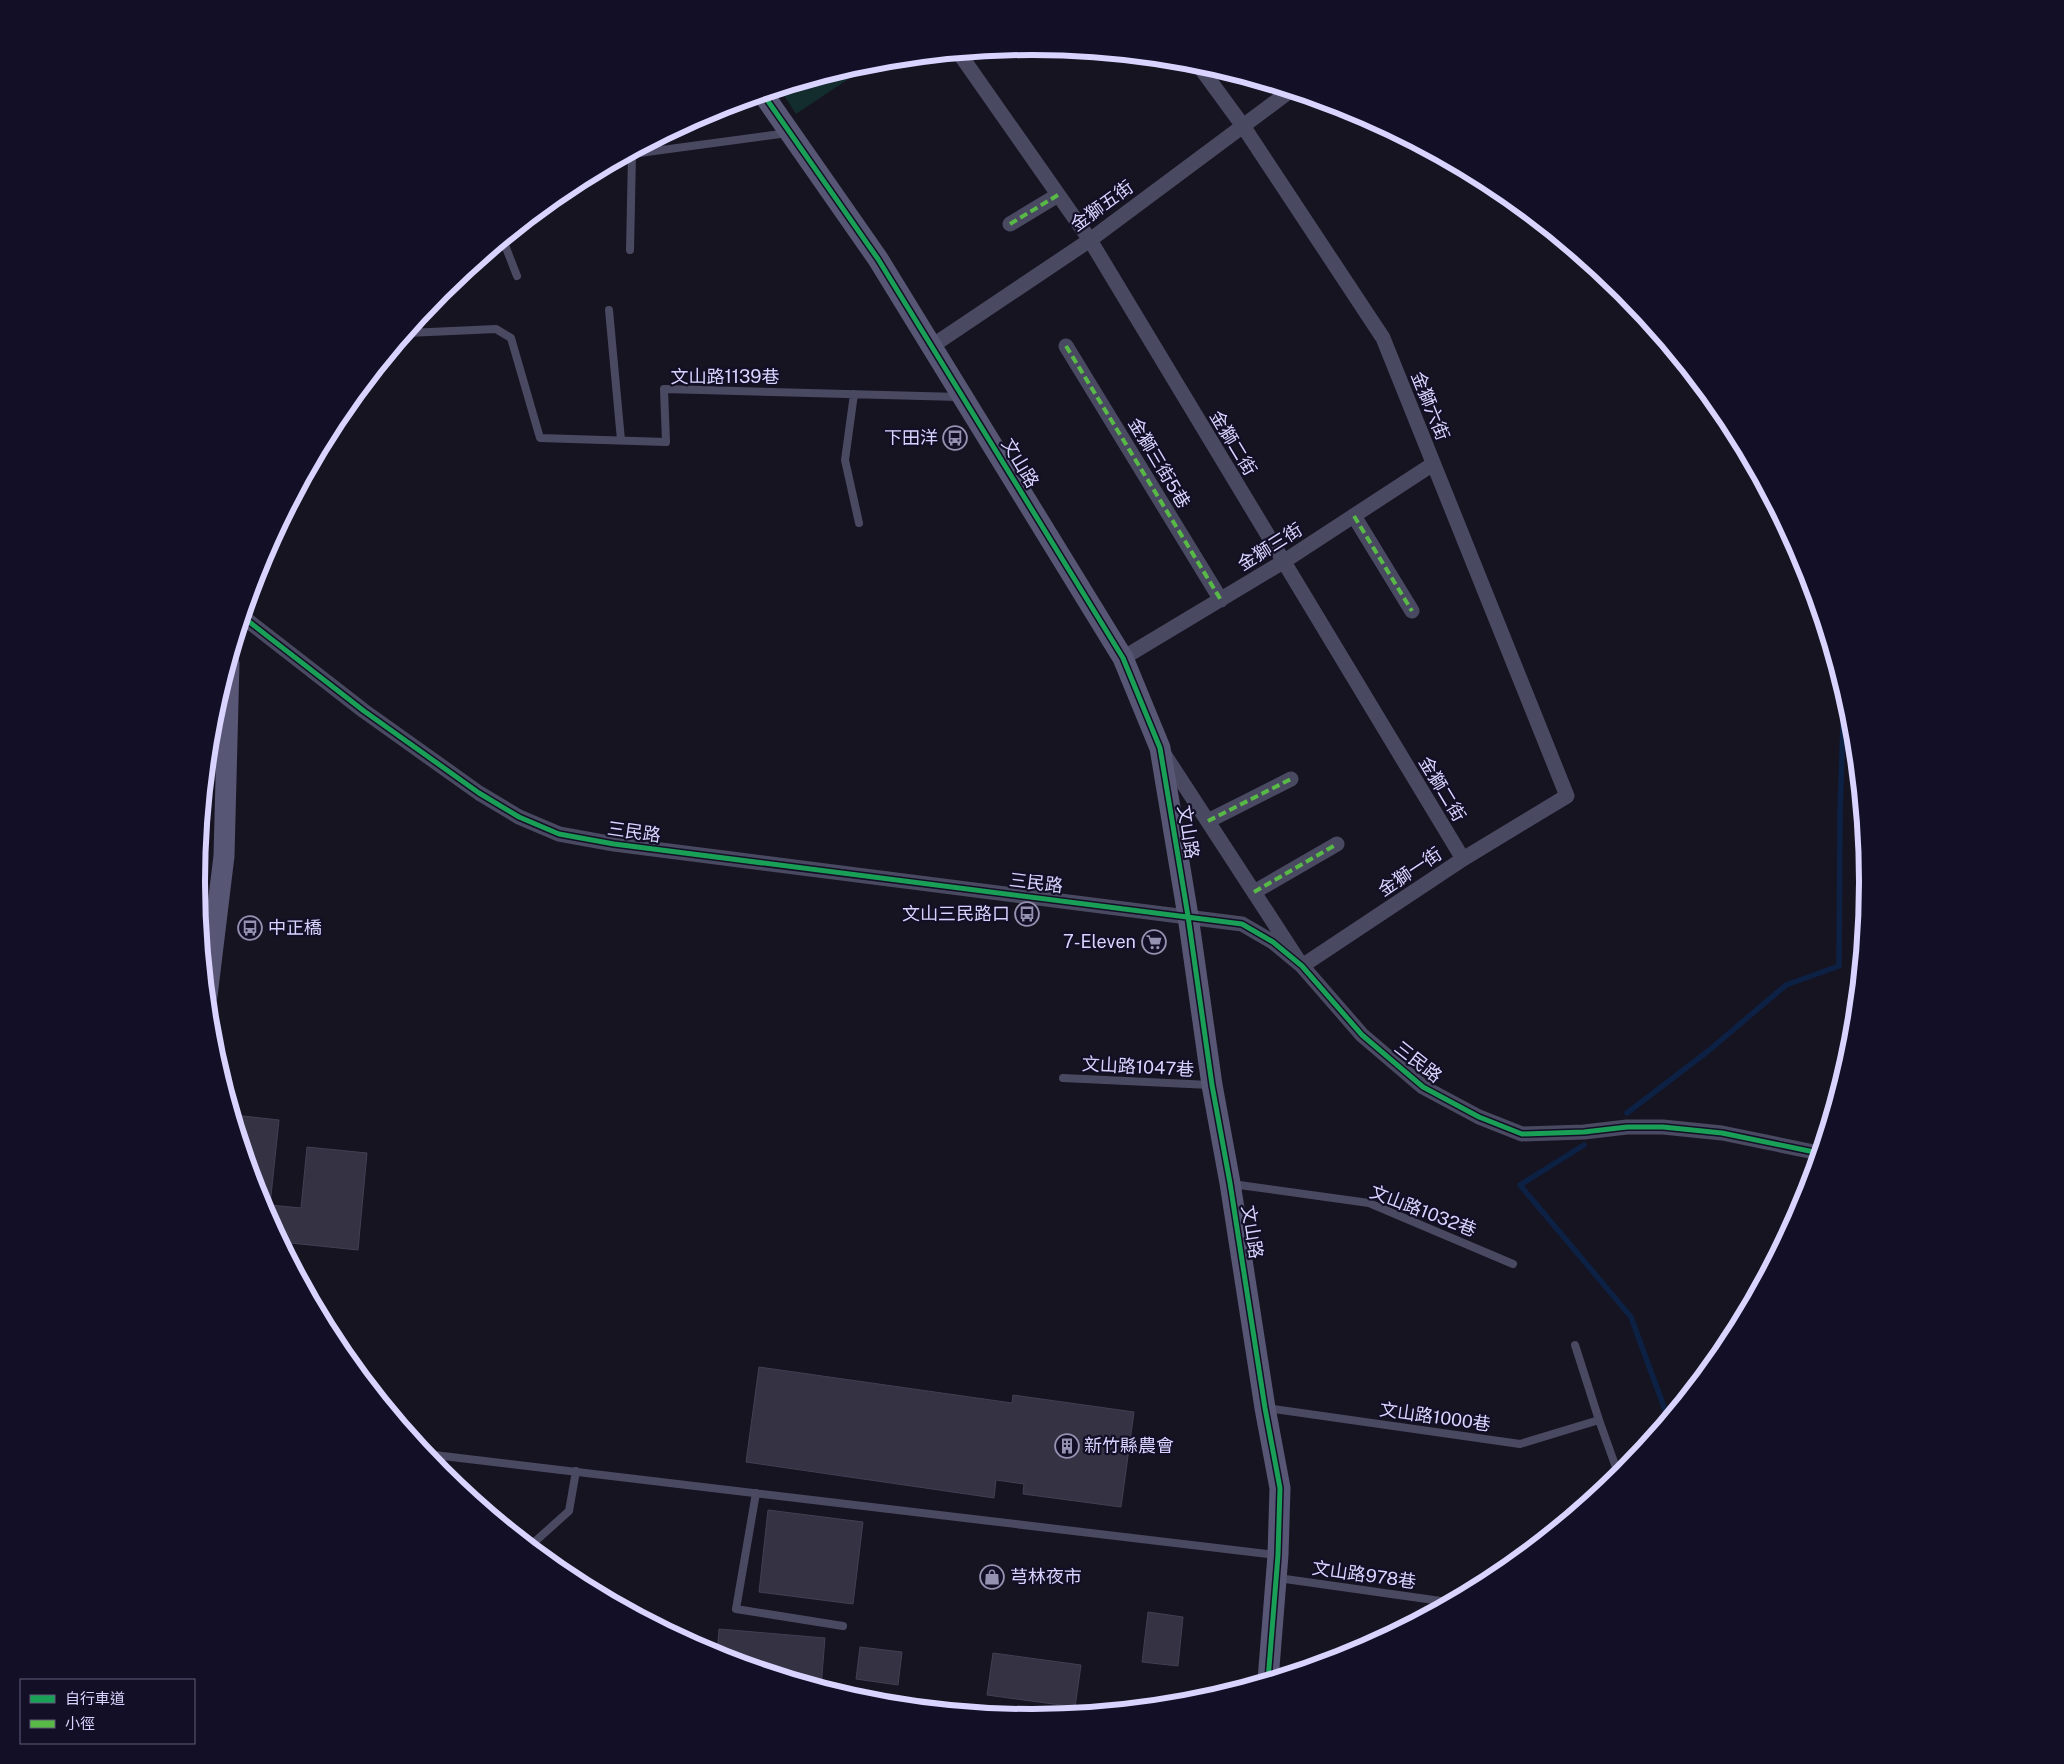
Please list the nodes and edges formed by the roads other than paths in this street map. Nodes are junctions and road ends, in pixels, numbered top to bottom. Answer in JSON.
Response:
{"nodes":[{"id":1,"x":964,"y":58,"type":"edge"},
{"id":2,"x":1206,"y":74,"type":"edge"},
{"id":3,"x":1285,"y":95,"type":"edge"},
{"id":4,"x":766,"y":99,"type":"edge"},
{"id":5,"x":1242,"y":126,"type":"junction"},
{"id":6,"x":790,"y":132,"type":"junction"},
{"id":7,"x":644,"y":152,"type":"edge"},
{"id":8,"x":632,"y":159,"type":"edge"},
{"id":9,"x":1058,"y":195,"type":"junction"},
{"id":10,"x":1010,"y":224,"type":"dead end"},
{"id":11,"x":1090,"y":240,"type":"junction"},
{"id":12,"x":505,"y":245,"type":"edge"},
{"id":13,"x":630,"y":250,"type":"dead end"},
{"id":14,"x":516,"y":276,"type":"dead end"},
{"id":15,"x":609,"y":310,"type":"dead end"},
{"id":16,"x":414,"y":333,"type":"edge"},
{"id":17,"x":932,"y":346,"type":"junction"},
{"id":18,"x":1066,"y":346,"type":"dead end"},
{"id":19,"x":854,"y":394,"type":"junction"},
{"id":20,"x":963,"y":397,"type":"junction"},
{"id":21,"x":621,"y":440,"type":"junction"},
{"id":22,"x":1433,"y":464,"type":"junction"},
{"id":23,"x":1354,"y":516,"type":"junction"},
{"id":24,"x":859,"y":523,"type":"dead end"},
{"id":25,"x":1283,"y":562,"type":"junction"},
{"id":26,"x":1221,"y":600,"type":"junction"},
{"id":27,"x":1412,"y":611,"type":"dead end"},
{"id":28,"x":248,"y":621,"type":"edge"},
{"id":29,"x":1123,"y":658,"type":"junction"},
{"id":30,"x":228,"y":689,"type":"edge"},
{"id":31,"x":1160,"y":748,"type":"junction"},
{"id":32,"x":1291,"y":778,"type":"dead end"},
{"id":33,"x":1567,"y":796,"type":"joint"},
{"id":34,"x":1208,"y":821,"type":"junction"},
{"id":35,"x":1337,"y":844,"type":"dead end"},
{"id":36,"x":1463,"y":859,"type":"junction"},
{"id":37,"x":1254,"y":892,"type":"junction"},
{"id":38,"x":1188,"y":916,"type":"junction"},
{"id":39,"x":1302,"y":966,"type":"junction"},
{"id":40,"x":211,"y":974,"type":"edge"},
{"id":41,"x":1063,"y":1078,"type":"dead end"},
{"id":42,"x":1212,"y":1085,"type":"junction"},
{"id":43,"x":1814,"y":1152,"type":"edge"},
{"id":44,"x":1230,"y":1183,"type":"junction"},
{"id":45,"x":1513,"y":1264,"type":"dead end"},
{"id":46,"x":1575,"y":1345,"type":"dead end"},
{"id":47,"x":1265,"y":1408,"type":"junction"},
{"id":48,"x":1599,"y":1420,"type":"junction"},
{"id":49,"x":436,"y":1455,"type":"edge"},
{"id":50,"x":1616,"y":1468,"type":"edge"},
{"id":51,"x":576,"y":1471,"type":"junction"},
{"id":52,"x":756,"y":1493,"type":"junction"},
{"id":53,"x":534,"y":1542,"type":"edge"},
{"id":54,"x":1278,"y":1555,"type":"junction"},
{"id":55,"x":1276,"y":1578,"type":"junction"},
{"id":56,"x":1440,"y":1601,"type":"edge"},
{"id":57,"x":843,"y":1626,"type":"dead end"},
{"id":58,"x":1268,"y":1674,"type":"edge"}],
"edges":[{"from":1,"to":9,"type":"street","name":"金獅二街"},
{"from":2,"to":5,"type":"street","name":"金獅六街"},
{"from":3,"to":5,"type":"street","name":"金獅五街"},
{"from":4,"to":6,"type":"main road","name":"文山路"},
{"from":5,"to":11,"type":"street","name":"金獅五街"},
{"from":5,"to":22,"type":"street","name":"金獅六街"},
{"from":6,"to":7,"type":"lane"},
{"from":6,"to":17,"type":"main road","name":"文山路"},
{"from":8,"to":13,"type":"lane"},
{"from":9,"to":10,"type":"street"},
{"from":9,"to":11,"type":"street","name":"金獅二街"},
{"from":11,"to":17,"type":"street","name":"金獅五街"},
{"from":11,"to":25,"type":"street","name":"金獅二街"},
{"from":12,"to":14,"type":"lane"},
{"from":15,"to":21,"type":"lane"},
{"from":16,"to":21,"type":"lane","name":"文山路1139巷"},
{"from":17,"to":20,"type":"main road","name":"文山路"},
{"from":18,"to":26,"type":"street","name":"金獅三街5巷"},
{"from":19,"to":20,"type":"lane","name":"文山路1139巷"},
{"from":19,"to":21,"type":"lane","name":"文山路1139巷"},
{"from":19,"to":24,"type":"lane"},
{"from":20,"to":29,"type":"main road","name":"文山路"},
{"from":22,"to":23,"type":"street","name":"金獅三街"},
{"from":22,"to":33,"type":"street","name":"金獅六街"},
{"from":23,"to":25,"type":"street","name":"金獅三街"},
{"from":23,"to":27,"type":"street"},
{"from":25,"to":26,"type":"street","name":"金獅三街"},
{"from":25,"to":36,"type":"street","name":"金獅二街"},
{"from":26,"to":29,"type":"street","name":"金獅三街"},
{"from":28,"to":38,"type":"street","name":"三民路"},
{"from":29,"to":31,"type":"main road","name":"文山路"},
{"from":30,"to":40,"type":"main road"},
{"from":31,"to":34,"type":"street","name":"文山路"},
{"from":31,"to":38,"type":"main road","name":"文山路"},
{"from":32,"to":34,"type":"street"},
{"from":33,"to":36,"type":"street","name":"金獅一街"},
{"from":34,"to":37,"type":"street","name":"文山路"},
{"from":35,"to":37,"type":"street"},
{"from":36,"to":39,"type":"street","name":"金獅一街"},
{"from":37,"to":39,"type":"street","name":"文山路"},
{"from":38,"to":39,"type":"street","name":"三民路"},
{"from":38,"to":42,"type":"main road","name":"文山路"},
{"from":39,"to":43,"type":"street","name":"三民路"},
{"from":41,"to":42,"type":"lane","name":"文山路1047巷"},
{"from":42,"to":44,"type":"main road","name":"文山路"},
{"from":44,"to":45,"type":"lane","name":"文山路1032巷"},
{"from":44,"to":47,"type":"main road","name":"文山路"},
{"from":46,"to":48,"type":"lane"},
{"from":47,"to":48,"type":"lane","name":"文山路1000巷"},
{"from":47,"to":54,"type":"main road","name":"文山路"},
{"from":48,"to":50,"type":"lane"},
{"from":49,"to":51,"type":"lane"},
{"from":51,"to":52,"type":"lane"},
{"from":51,"to":53,"type":"lane"},
{"from":52,"to":54,"type":"lane"},
{"from":52,"to":57,"type":"lane"},
{"from":54,"to":55,"type":"main road","name":"文山路"},
{"from":55,"to":56,"type":"lane","name":"文山路978巷"},
{"from":55,"to":58,"type":"main road","name":"文山路"}]}
